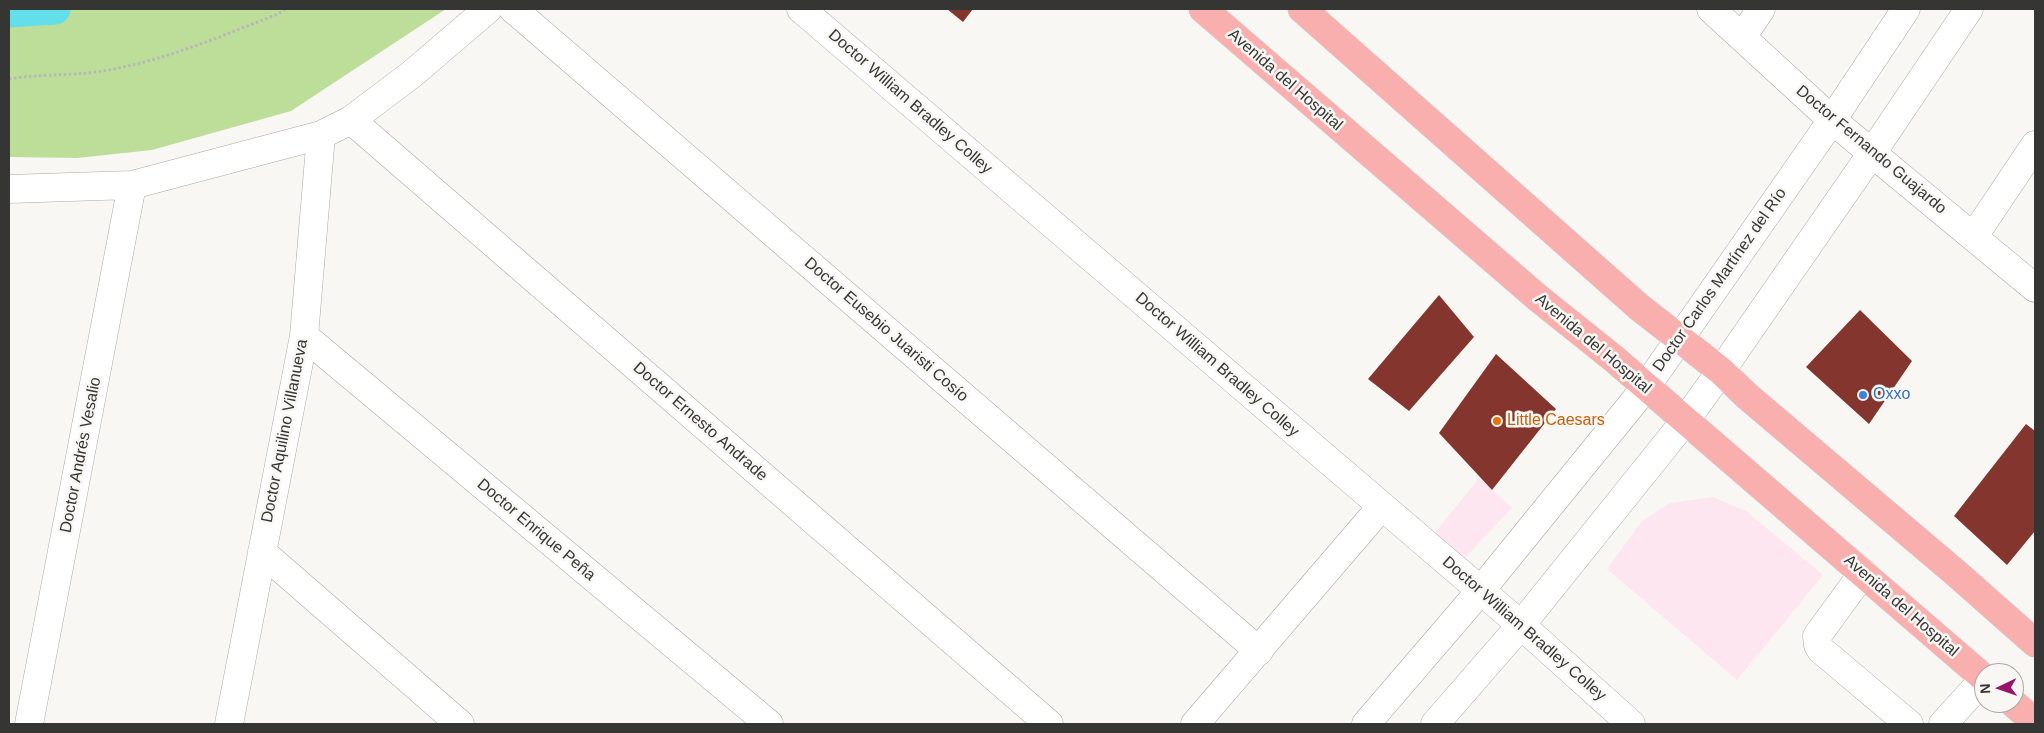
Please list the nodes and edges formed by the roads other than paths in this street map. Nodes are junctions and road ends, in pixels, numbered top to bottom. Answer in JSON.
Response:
{"nodes":[{"id":1,"x":488,"y":9,"type":"edge"},
{"id":2,"x":513,"y":9,"type":"edge"},
{"id":3,"x":801,"y":9,"type":"edge"},
{"id":4,"x":1302,"y":9,"type":"edge"},
{"id":5,"x":1711,"y":9,"type":"edge"},
{"id":6,"x":1761,"y":9,"type":"edge"},
{"id":7,"x":1906,"y":9,"type":"edge"},
{"id":8,"x":1969,"y":9,"type":"edge"},
{"id":9,"x":1218,"y":14,"type":"edge"},
{"id":10,"x":1742,"y":37,"type":"junction"},
{"id":11,"x":351,"y":120,"type":"junction"},
{"id":12,"x":1832,"y":120,"type":"junction"},
{"id":13,"x":321,"y":135,"type":"junction"},
{"id":14,"x":2035,"y":145,"type":"edge"},
{"id":15,"x":1872,"y":153,"type":"junction"},
{"id":16,"x":132,"y":185,"type":"junction"},
{"id":17,"x":9,"y":189,"type":"edge"},
{"id":18,"x":1974,"y":236,"type":"junction"},
{"id":19,"x":2035,"y":288,"type":"edge"},
{"id":20,"x":304,"y":336,"type":"junction"},
{"id":21,"x":1680,"y":337,"type":"junction"},
{"id":22,"x":1721,"y":371,"type":"junction"},
{"id":23,"x":1646,"y":387,"type":"junction"},
{"id":24,"x":1685,"y":421,"type":"junction"},
{"id":25,"x":1382,"y":506,"type":"junction"},
{"id":26,"x":262,"y":552,"type":"junction"},
{"id":27,"x":1863,"y":573,"type":"junction"},
{"id":28,"x":1481,"y":590,"type":"junction"},
{"id":29,"x":1521,"y":625,"type":"junction"},
{"id":30,"x":2035,"y":643,"type":"edge"},
{"id":31,"x":1259,"y":652,"type":"junction"},
{"id":32,"x":1974,"y":670,"type":"edge"},
{"id":33,"x":1974,"y":690,"type":"edge"},
{"id":34,"x":2024,"y":712,"type":"edge"},
{"id":35,"x":1615,"y":719,"type":"edge"},
{"id":36,"x":2035,"y":722,"type":"edge"},
{"id":37,"x":29,"y":724,"type":"edge"},
{"id":38,"x":229,"y":724,"type":"edge"},
{"id":39,"x":460,"y":724,"type":"edge"},
{"id":40,"x":769,"y":724,"type":"edge"},
{"id":41,"x":1049,"y":724,"type":"edge"},
{"id":42,"x":1195,"y":724,"type":"edge"},
{"id":43,"x":1366,"y":724,"type":"edge"},
{"id":44,"x":1435,"y":724,"type":"edge"},
{"id":45,"x":1909,"y":724,"type":"edge"},
{"id":46,"x":1943,"y":724,"type":"edge"}],
"edges":[{"from":1,"to":11,"type":"street"},
{"from":2,"to":31,"type":"street","name":"Doctor Eusebio Juaristi Cosío"},
{"from":3,"to":25,"type":"street","name":"Doctor William Bradley Colley"},
{"from":4,"to":21,"type":"main road"},
{"from":5,"to":10,"type":"street","name":"Doctor Fernando Guajardo"},
{"from":6,"to":10,"type":"street"},
{"from":7,"to":12,"type":"street","name":"Doctor Carlos Martínez del Río"},
{"from":8,"to":15,"type":"street"},
{"from":9,"to":23,"type":"main road","name":"Avenida del Hospital"},
{"from":10,"to":12,"type":"street","name":"Doctor Fernando Guajardo"},
{"from":11,"to":13,"type":"street"},
{"from":11,"to":41,"type":"street","name":"Doctor Ernesto Andrade"},
{"from":12,"to":15,"type":"street","name":"Doctor Fernando Guajardo"},
{"from":12,"to":21,"type":"street","name":"Doctor Carlos Martínez del Río"},
{"from":13,"to":16,"type":"street"},
{"from":13,"to":20,"type":"street","name":"Doctor Aquilino Villanueva"},
{"from":14,"to":18,"type":"street"},
{"from":15,"to":18,"type":"street","name":"Doctor Fernando Guajardo"},
{"from":15,"to":22,"type":"street"},
{"from":16,"to":17,"type":"street"},
{"from":16,"to":37,"type":"street","name":"Doctor Andrés Vesalio"},
{"from":18,"to":19,"type":"street","name":"Doctor Fernando Guajardo"},
{"from":20,"to":26,"type":"street","name":"Doctor Aquilino Villanueva"},
{"from":20,"to":40,"type":"street","name":"Doctor Enrique Peña"},
{"from":21,"to":22,"type":"main road"},
{"from":21,"to":23,"type":"street","name":"Doctor Carlos Martínez del Río"},
{"from":22,"to":24,"type":"street"},
{"from":22,"to":30,"type":"main road"},
{"from":23,"to":24,"type":"main road","name":"Avenida del Hospital"},
{"from":23,"to":28,"type":"street","name":"Doctor Carlos Martínez del Río"},
{"from":24,"to":27,"type":"main road","name":"Avenida del Hospital"},
{"from":24,"to":29,"type":"street"},
{"from":25,"to":28,"type":"street","name":"Doctor William Bradley Colley"},
{"from":25,"to":31,"type":"street"},
{"from":26,"to":38,"type":"street","name":"Doctor Aquilino Villanueva"},
{"from":26,"to":39,"type":"street"},
{"from":27,"to":32,"type":"main road","name":"Avenida del Hospital"},
{"from":27,"to":45,"type":"street"},
{"from":28,"to":29,"type":"street","name":"Doctor William Bradley Colley"},
{"from":28,"to":43,"type":"street","name":"Doctor Carlos Martínez del Río"},
{"from":29,"to":35,"type":"street","name":"Doctor William Bradley Colley"},
{"from":29,"to":44,"type":"street"},
{"from":31,"to":42,"type":"street"},
{"from":33,"to":46,"type":"street"},
{"from":34,"to":36,"type":"main road"}]}
